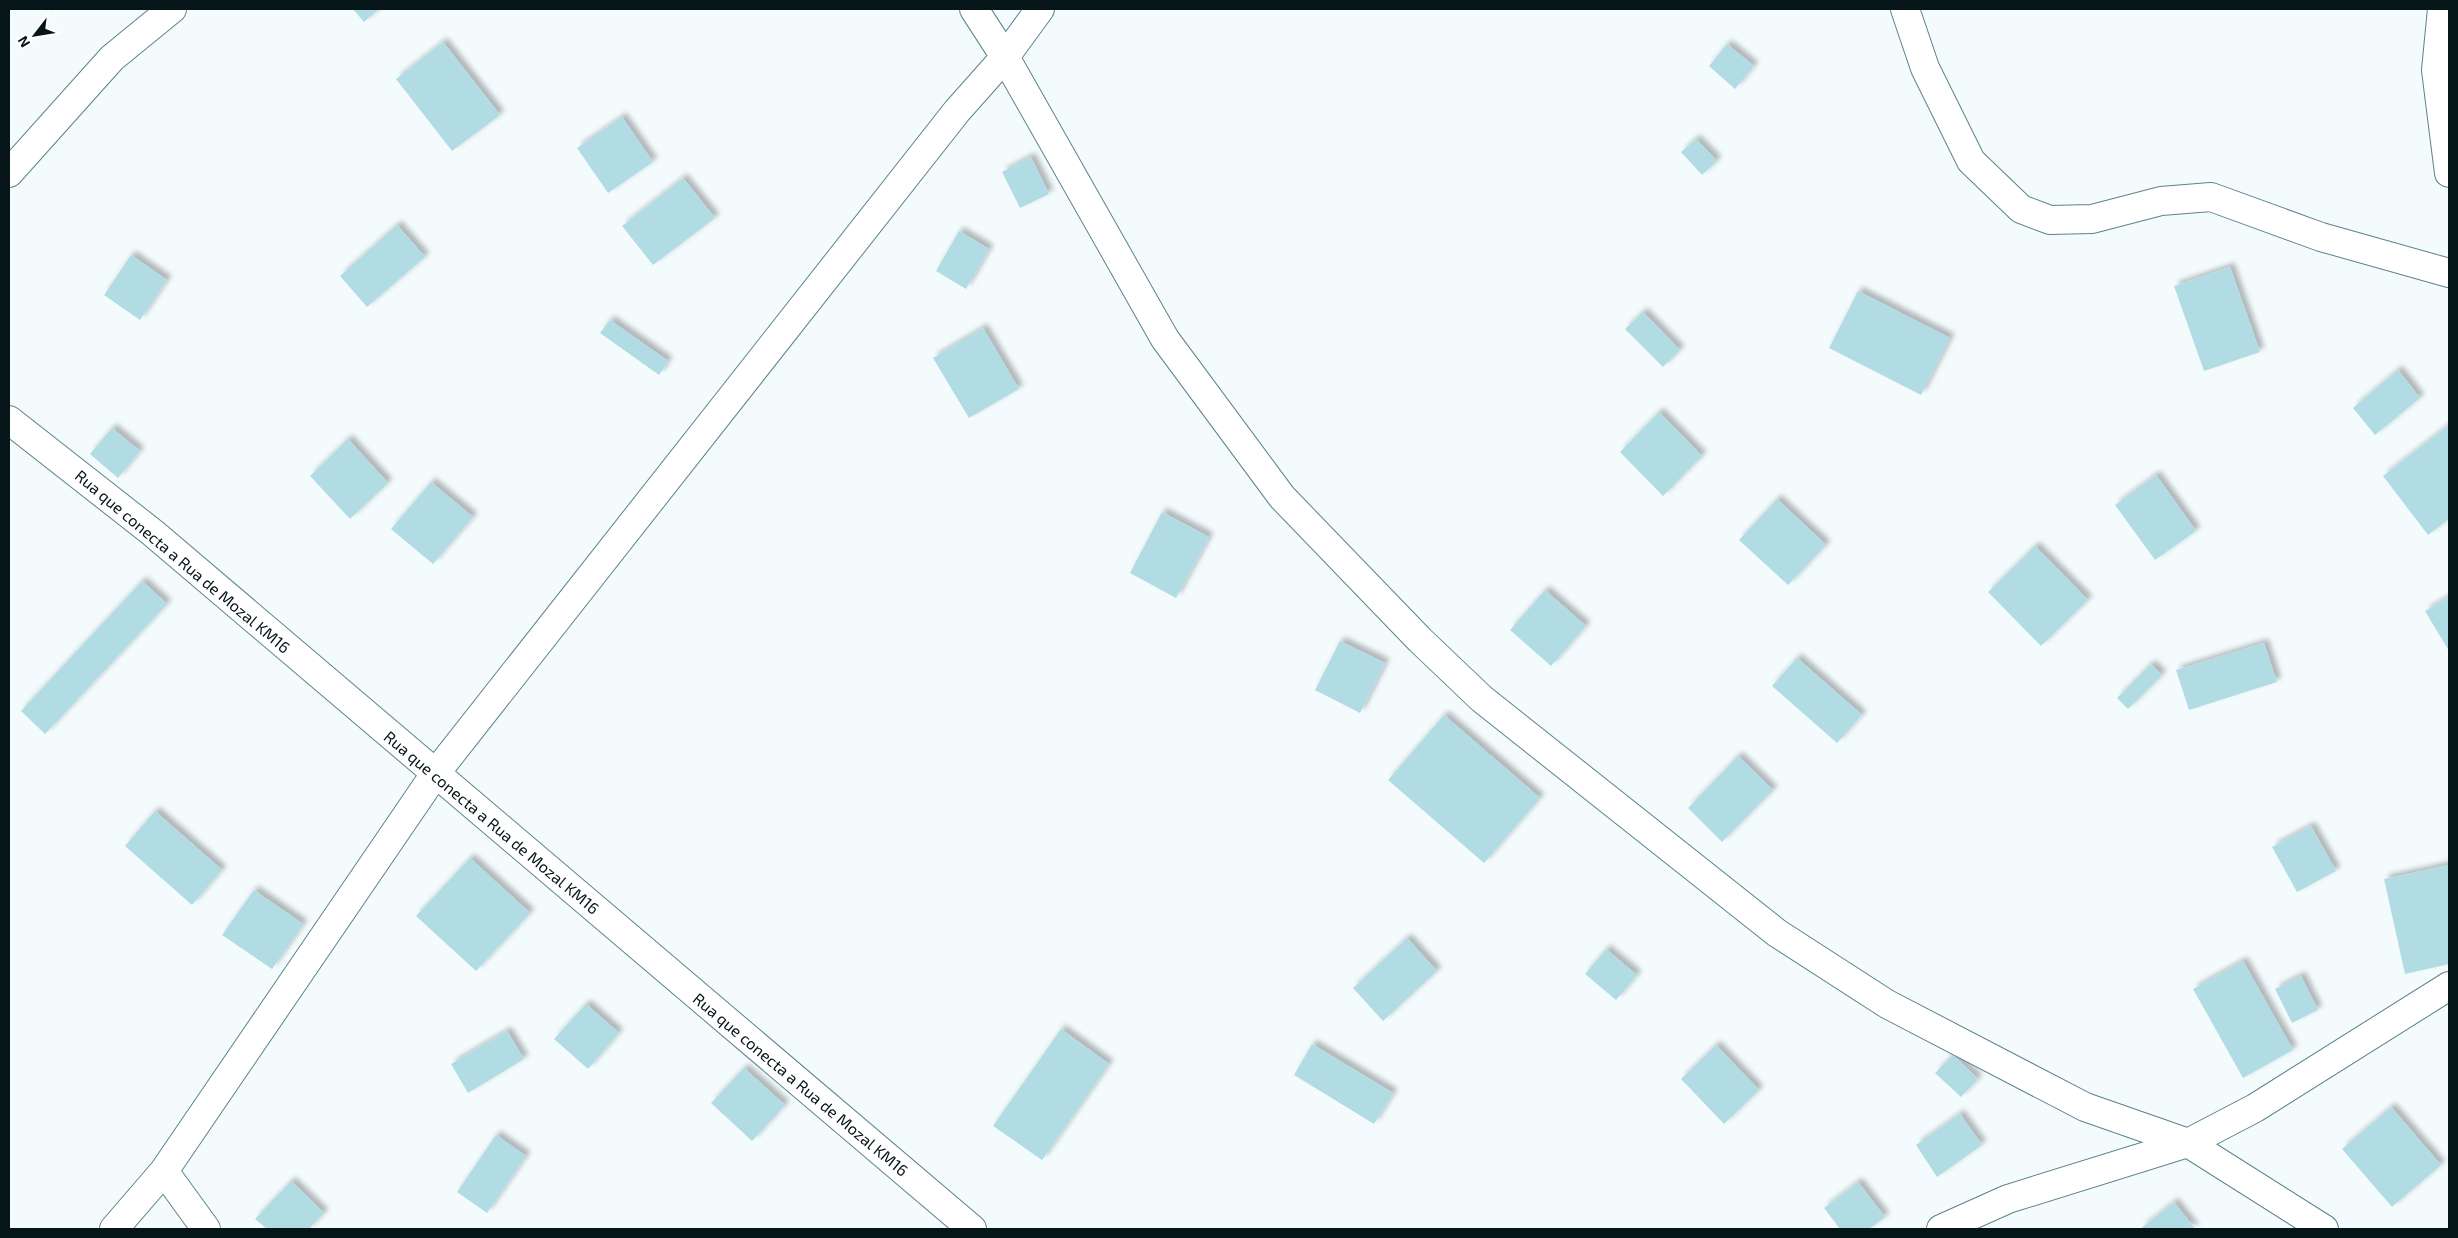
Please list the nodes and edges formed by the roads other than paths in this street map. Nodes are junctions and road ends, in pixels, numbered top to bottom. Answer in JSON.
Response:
{"nodes":[{"id":1,"x":172,"y":9,"type":"edge"},
{"id":2,"x":974,"y":9,"type":"edge"},
{"id":3,"x":1040,"y":9,"type":"edge"},
{"id":4,"x":1905,"y":9,"type":"edge"},
{"id":5,"x":2442,"y":9,"type":"edge"},
{"id":6,"x":1005,"y":57,"type":"junction"},
{"id":7,"x":9,"y":173,"type":"edge"},
{"id":8,"x":2449,"y":173,"type":"edge"},
{"id":9,"x":2449,"y":273,"type":"edge"},
{"id":10,"x":9,"y":420,"type":"edge"},
{"id":11,"x":435,"y":774,"type":"junction"},
{"id":12,"x":2449,"y":986,"type":"edge"},
{"id":13,"x":2188,"y":1143,"type":"junction"},
{"id":14,"x":164,"y":1171,"type":"junction"},
{"id":15,"x":114,"y":1229,"type":"edge"},
{"id":16,"x":206,"y":1229,"type":"edge"},
{"id":17,"x":972,"y":1229,"type":"edge"},
{"id":18,"x":1940,"y":1229,"type":"edge"},
{"id":19,"x":2324,"y":1229,"type":"edge"}],
"edges":[{"from":1,"to":7,"type":"street"},
{"from":2,"to":6,"type":"street"},
{"from":3,"to":6,"type":"street"},
{"from":4,"to":9,"type":"street"},
{"from":5,"to":8,"type":"street"},
{"from":6,"to":11,"type":"street"},
{"from":6,"to":13,"type":"street"},
{"from":10,"to":11,"type":"street","name":"Rua que conecta a Rua de Mozal KM16"},
{"from":11,"to":14,"type":"street"},
{"from":11,"to":17,"type":"street","name":"Rua que conecta a Rua de Mozal KM16"},
{"from":12,"to":13,"type":"street"},
{"from":13,"to":18,"type":"street"},
{"from":13,"to":19,"type":"street"},
{"from":14,"to":15,"type":"street"},
{"from":14,"to":16,"type":"street"}]}
